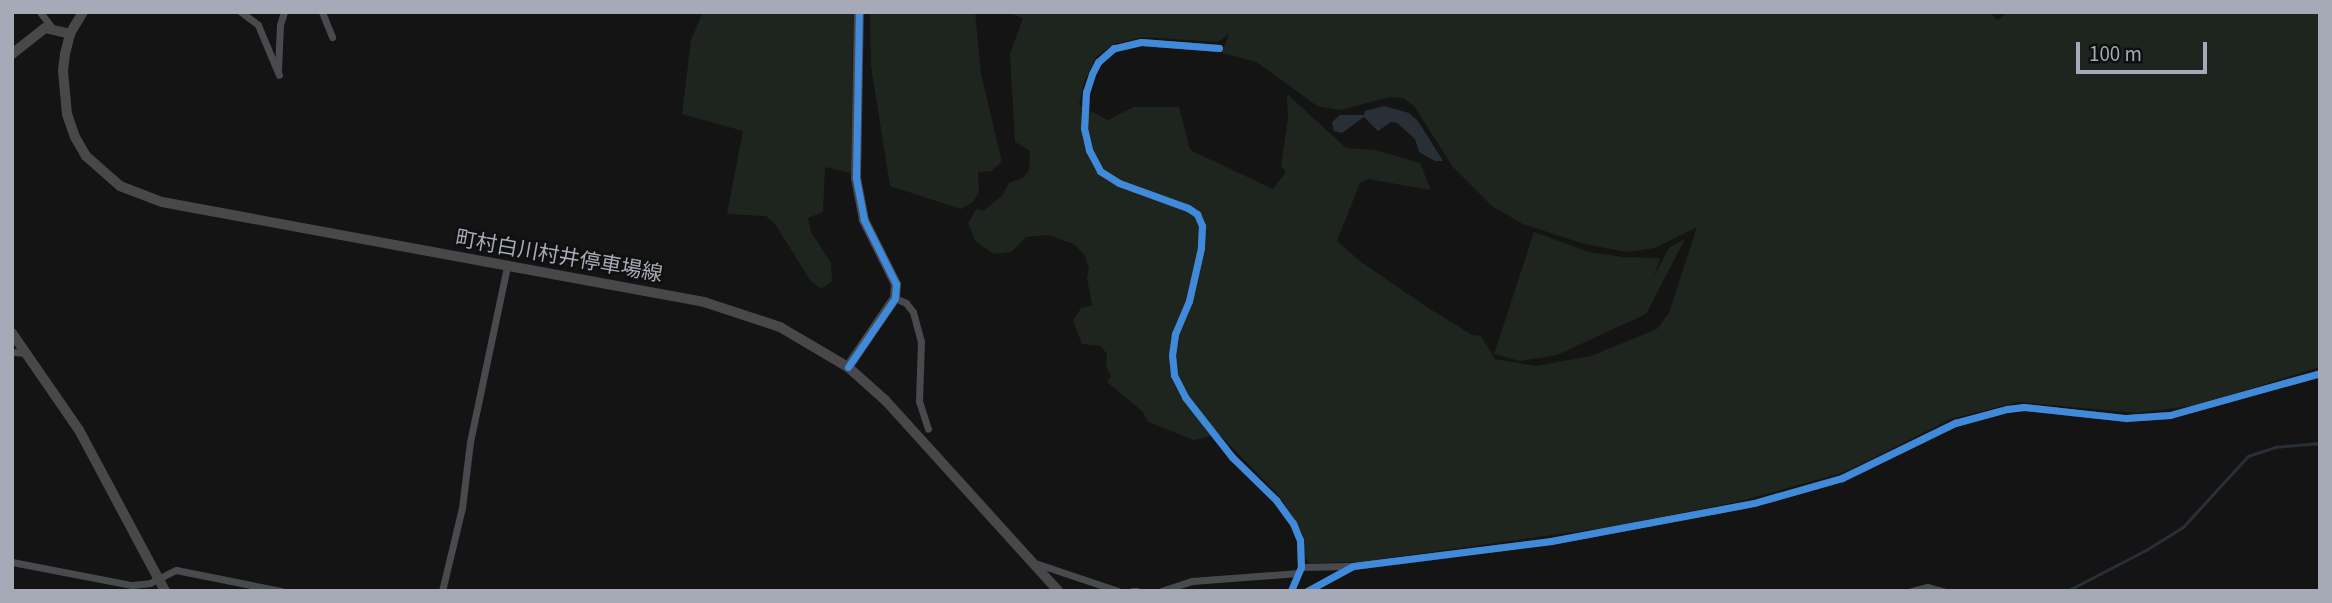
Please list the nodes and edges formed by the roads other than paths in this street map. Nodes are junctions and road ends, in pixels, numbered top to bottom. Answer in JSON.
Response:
{"nodes":[{"id":1,"x":40,"y":12,"type":"edge"},
{"id":2,"x":83,"y":12,"type":"edge"},
{"id":3,"x":241,"y":12,"type":"edge"},
{"id":4,"x":284,"y":12,"type":"edge"},
{"id":5,"x":323,"y":12,"type":"edge"},
{"id":6,"x":859,"y":12,"type":"edge"},
{"id":7,"x":250,"y":15,"type":"edge"},
{"id":8,"x":52,"y":28,"type":"junction"},
{"id":9,"x":70,"y":34,"type":"junction"},
{"id":10,"x":332,"y":37,"type":"dead end"},
{"id":11,"x":1219,"y":48,"type":"dead end"},
{"id":12,"x":12,"y":54,"type":"edge"},
{"id":13,"x":507,"y":266,"type":"junction"},
{"id":14,"x":895,"y":298,"type":"junction"},
{"id":15,"x":12,"y":333,"type":"edge"},
{"id":16,"x":12,"y":352,"type":"edge"},
{"id":17,"x":27,"y":353,"type":"junction"},
{"id":18,"x":848,"y":367,"type":"junction"},
{"id":19,"x":2320,"y":373,"type":"edge"},
{"id":20,"x":928,"y":429,"type":"dead end"},
{"id":21,"x":1030,"y":561,"type":"junction"},
{"id":22,"x":12,"y":562,"type":"edge"},
{"id":23,"x":1353,"y":566,"type":"junction"},
{"id":24,"x":1300,"y":570,"type":"junction"},
{"id":25,"x":158,"y":578,"type":"junction"},
{"id":26,"x":164,"y":591,"type":"edge"},
{"id":27,"x":281,"y":591,"type":"edge"},
{"id":28,"x":442,"y":591,"type":"edge"},
{"id":29,"x":1058,"y":591,"type":"edge"},
{"id":30,"x":1118,"y":591,"type":"edge"},
{"id":31,"x":1161,"y":591,"type":"edge"},
{"id":32,"x":1291,"y":591,"type":"edge"},
{"id":33,"x":1307,"y":591,"type":"edge"},
{"id":34,"x":1912,"y":591,"type":"edge"},
{"id":35,"x":1942,"y":591,"type":"edge"}],
"edges":[{"from":1,"to":8,"type":"street"},
{"from":2,"to":9,"type":"main road","name":"町村白川村井停車場線"},
{"from":3,"to":7,"type":"street"},
{"from":4,"to":7,"type":"street"},
{"from":5,"to":10,"type":"street"},
{"from":6,"to":14,"type":"main road"},
{"from":8,"to":9,"type":"main road"},
{"from":8,"to":12,"type":"main road"},
{"from":9,"to":13,"type":"main road","name":"町村白川村井停車場線"},
{"from":11,"to":24,"type":"street"},
{"from":13,"to":18,"type":"main road","name":"町村白川村井停車場線"},
{"from":13,"to":28,"type":"street"},
{"from":14,"to":18,"type":"main road"},
{"from":14,"to":20,"type":"street"},
{"from":15,"to":17,"type":"main road"},
{"from":16,"to":17,"type":"street"},
{"from":17,"to":25,"type":"main road"},
{"from":18,"to":21,"type":"main road","name":"町村白川村井停車場線"},
{"from":19,"to":23,"type":"street"},
{"from":21,"to":29,"type":"main road","name":"町村白川村井停車場線"},
{"from":21,"to":30,"type":"street"},
{"from":22,"to":25,"type":"street"},
{"from":23,"to":24,"type":"street"},
{"from":23,"to":33,"type":"street"},
{"from":24,"to":31,"type":"street"},
{"from":24,"to":32,"type":"street"},
{"from":25,"to":26,"type":"main road"},
{"from":25,"to":27,"type":"street"},
{"from":34,"to":35,"type":"street"}]}
